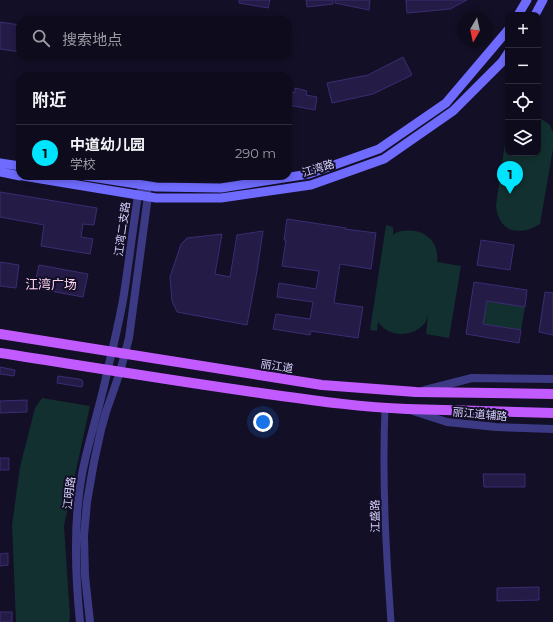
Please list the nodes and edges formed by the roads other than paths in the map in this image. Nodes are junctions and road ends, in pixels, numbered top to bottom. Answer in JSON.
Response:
{"nodes":[{"id":1,"x":527,"y":0,"type":"edge"},
{"id":2,"x":543,"y":0,"type":"edge"},
{"id":3,"x":520,"y":12,"type":"edge"},
{"id":4,"x":537,"y":12,"type":"edge"},
{"id":5,"x":505,"y":34,"type":"edge"},
{"id":6,"x":505,"y":58,"type":"edge"},
{"id":7,"x":0,"y":163,"type":"edge"},
{"id":8,"x":16,"y":165,"type":"edge"},
{"id":9,"x":0,"y":172,"type":"edge"},
{"id":10,"x":16,"y":175,"type":"edge"},
{"id":11,"x":292,"y":177,"type":"edge"},
{"id":12,"x":46,"y":180,"type":"edge"},
{"id":13,"x":111,"y":180,"type":"edge"},
{"id":14,"x":271,"y":180,"type":"edge"},
{"id":15,"x":144,"y":185,"type":"junction"},
{"id":16,"x":138,"y":195,"type":"junction"},
{"id":17,"x":148,"y":196,"type":"junction"},
{"id":18,"x":0,"y":334,"type":"edge"},
{"id":19,"x":112,"y":352,"type":"junction"},
{"id":20,"x":0,"y":353,"type":"edge"},
{"id":21,"x":125,"y":354,"type":"junction"},
{"id":22,"x":108,"y":370,"type":"junction"},
{"id":23,"x":120,"y":372,"type":"junction"},
{"id":24,"x":553,"y":379,"type":"edge"},
{"id":25,"x":416,"y":392,"type":"junction"},
{"id":26,"x":553,"y":394,"type":"edge"},
{"id":27,"x":385,"y":408,"type":"junction"},
{"id":28,"x":407,"y":409,"type":"junction"},
{"id":29,"x":553,"y":413,"type":"edge"},
{"id":30,"x":553,"y":429,"type":"edge"},
{"id":31,"x":80,"y":622,"type":"edge"},
{"id":32,"x":90,"y":622,"type":"edge"},
{"id":33,"x":391,"y":622,"type":"edge"}],
"edges":[{"from":1,"to":3,"type":"main road"},
{"from":2,"to":4,"type":"main road"},
{"from":5,"to":11,"type":"main road"},
{"from":6,"to":17,"type":"main road","name":"江湾路"},
{"from":7,"to":8,"type":"main road"},
{"from":9,"to":10,"type":"main road","name":"江湾路"},
{"from":12,"to":16,"type":"main road","name":"江湾路"},
{"from":13,"to":15,"type":"main road"},
{"from":14,"to":15,"type":"main road"},
{"from":15,"to":16,"type":"street","name":"江湾二支路"},
{"from":15,"to":17,"type":"street","name":"江湾二支路"},
{"from":16,"to":17,"type":"main road","name":"江湾路"},
{"from":16,"to":19,"type":"street","name":"江湾二支路"},
{"from":17,"to":21,"type":"street","name":"江湾二支路"},
{"from":18,"to":19,"type":"main road","name":"丽江道"},
{"from":19,"to":21,"type":"main road","name":"丽江道"},
{"from":19,"to":22,"type":"street","name":"江湾二支路"},
{"from":20,"to":22,"type":"main road"},
{"from":21,"to":23,"type":"street","name":"江湾二支路"},
{"from":21,"to":25,"type":"main road","name":"丽江道"},
{"from":22,"to":23,"type":"main road"},
{"from":22,"to":31,"type":"street","name":"江明路"},
{"from":23,"to":27,"type":"main road"},
{"from":23,"to":32,"type":"street","name":"江明路"},
{"from":24,"to":25,"type":"street"},
{"from":25,"to":26,"type":"main road","name":"丽江道"},
{"from":27,"to":28,"type":"main road"},
{"from":27,"to":33,"type":"street","name":"江盛路"},
{"from":28,"to":29,"type":"main road"},
{"from":28,"to":30,"type":"street","name":"丽江道辅路"}]}
